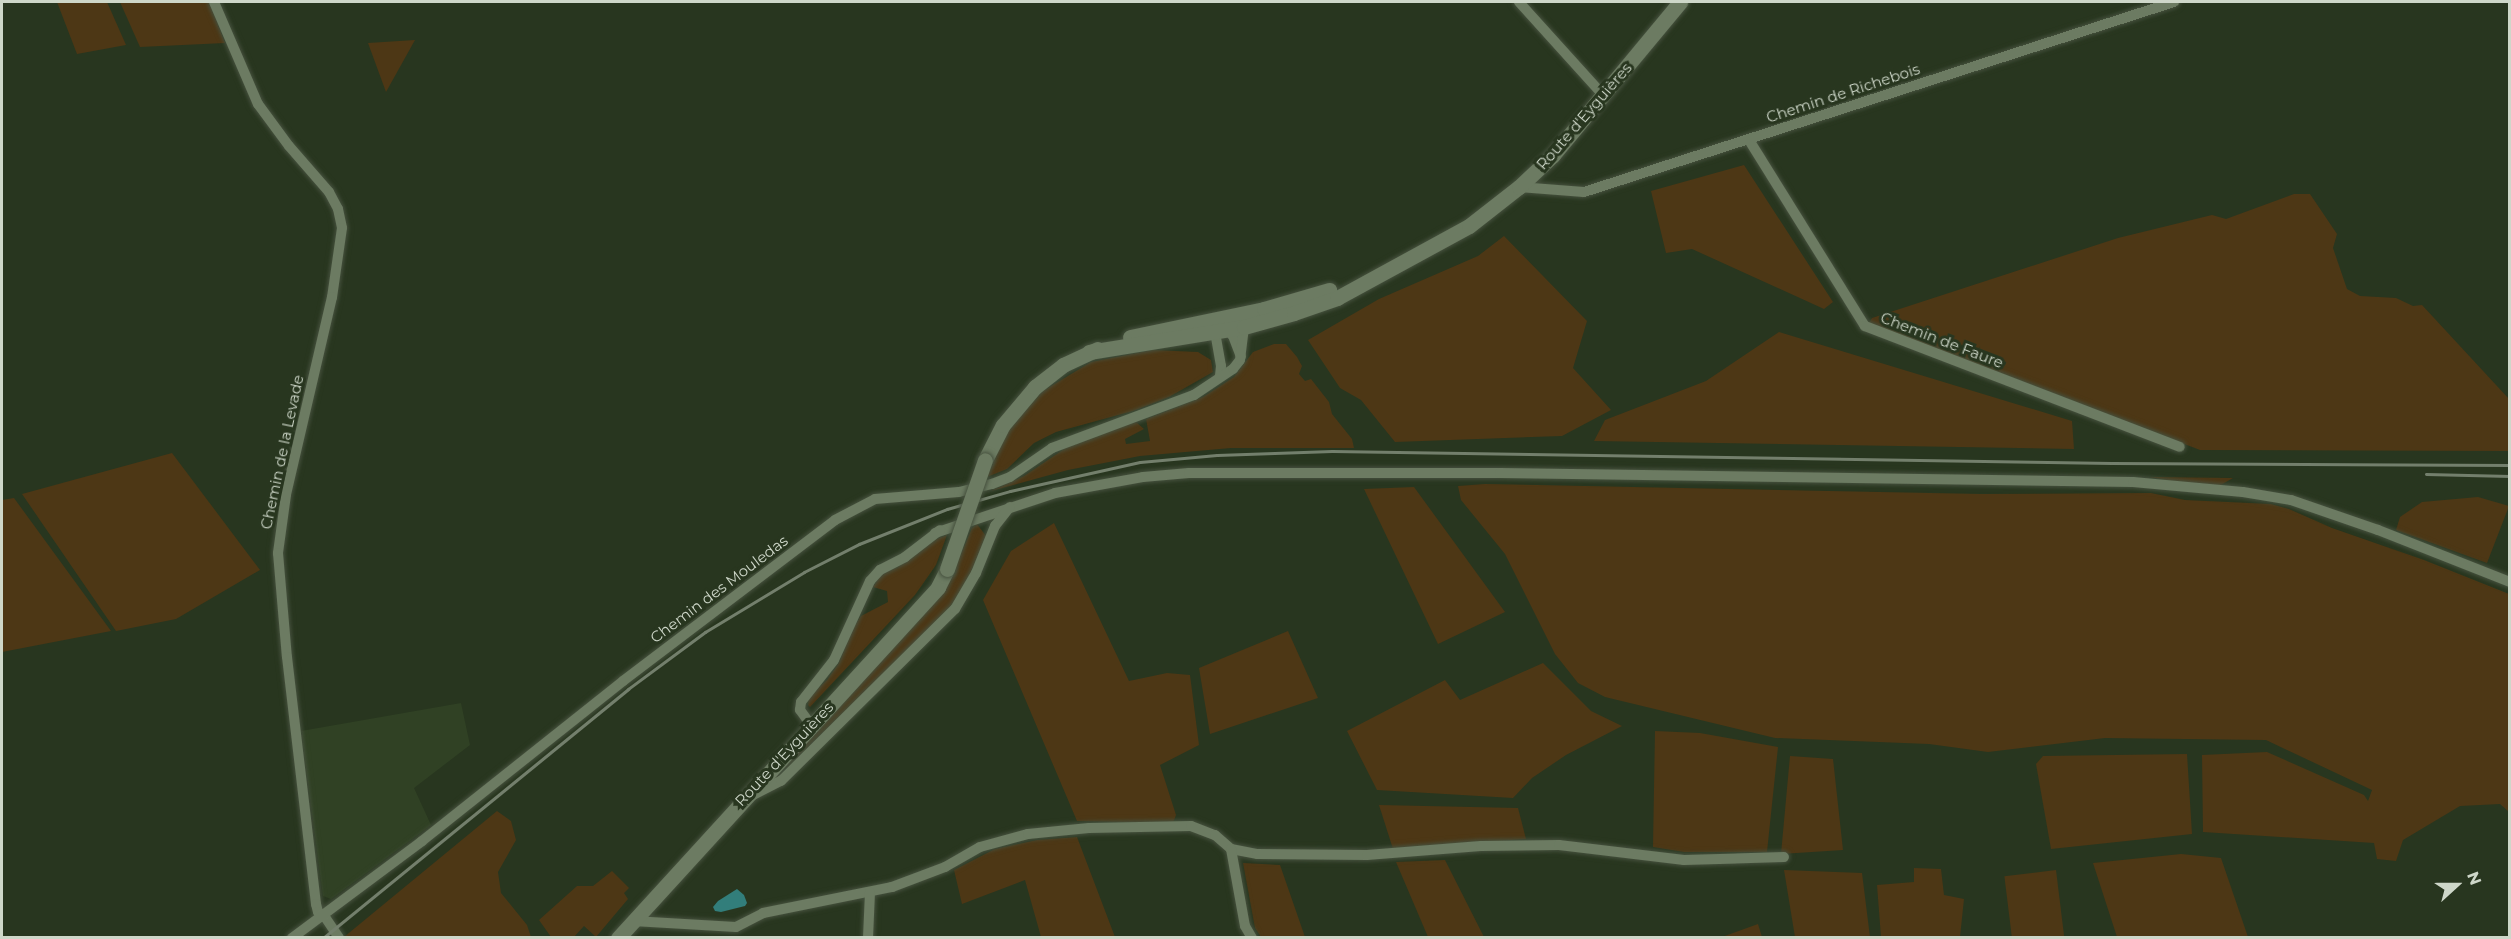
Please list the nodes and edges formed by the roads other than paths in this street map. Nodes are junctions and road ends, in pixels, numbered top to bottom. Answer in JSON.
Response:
{"nodes":[{"id":1,"x":214,"y":2,"type":"edge"},
{"id":2,"x":1519,"y":2,"type":"edge"},
{"id":3,"x":1680,"y":2,"type":"edge"},
{"id":4,"x":2174,"y":2,"type":"edge"},
{"id":5,"x":1604,"y":96,"type":"junction"},
{"id":6,"x":1749,"y":140,"type":"junction"},
{"id":7,"x":1519,"y":187,"type":"junction"},
{"id":8,"x":1416,"y":257,"type":"junction"},
{"id":9,"x":1219,"y":327,"type":"junction"},
{"id":10,"x":1244,"y":327,"type":"junction"},
{"id":11,"x":1241,"y":357,"type":"junction"},
{"id":12,"x":1220,"y":376,"type":"junction"},
{"id":13,"x":2180,"y":447,"type":"dead end"},
{"id":14,"x":1011,"y":507,"type":"junction"},
{"id":15,"x":2510,"y":582,"type":"edge"},
{"id":16,"x":811,"y":725,"type":"junction"},
{"id":17,"x":740,"y":802,"type":"junction"},
{"id":18,"x":1231,"y":849,"type":"junction"},
{"id":19,"x":1784,"y":857,"type":"dead end"},
{"id":20,"x":870,"y":892,"type":"junction"},
{"id":21,"x":322,"y":915,"type":"junction"},
{"id":22,"x":633,"y":921,"type":"junction"},
{"id":23,"x":292,"y":938,"type":"edge"},
{"id":24,"x":339,"y":938,"type":"edge"},
{"id":25,"x":618,"y":938,"type":"edge"},
{"id":26,"x":868,"y":938,"type":"edge"},
{"id":27,"x":1252,"y":938,"type":"edge"}],
"edges":[{"from":1,"to":21,"type":"street","name":"Chemin de la Levade"},
{"from":2,"to":5,"type":"street"},
{"from":3,"to":5,"type":"main road","name":"Route d'Eyguières"},
{"from":4,"to":6,"type":"street","name":"Chemin de Richebois"},
{"from":5,"to":7,"type":"main road","name":"Route d'Eyguières"},
{"from":6,"to":7,"type":"street","name":"Chemin de Richebois"},
{"from":6,"to":13,"type":"street","name":"Chemin de Faure"},
{"from":7,"to":8,"type":"main road","name":"Route d'Eyguières"},
{"from":8,"to":9,"type":"main road","name":"Route d'Eyguières"},
{"from":8,"to":10,"type":"main road","name":"Route d'Eyguières"},
{"from":9,"to":10,"type":"main road","name":"Route d'Eyguières"},
{"from":9,"to":11,"type":"street"},
{"from":9,"to":12,"type":"street"},
{"from":9,"to":16,"type":"main road","name":"Route d'Eyguières","bridge":true},
{"from":10,"to":11,"type":"street"},
{"from":11,"to":12,"type":"street","name":"Chemin des Mouledas"},
{"from":12,"to":21,"type":"street","name":"Chemin des Mouledas"},
{"from":14,"to":15,"type":"street"},
{"from":14,"to":16,"type":"street"},
{"from":14,"to":17,"type":"street"},
{"from":16,"to":17,"type":"main road","name":"Route d'Eyguières"},
{"from":17,"to":22,"type":"main road","name":"Route d'Eyguières"},
{"from":18,"to":19,"type":"street"},
{"from":18,"to":20,"type":"street"},
{"from":18,"to":27,"type":"street"},
{"from":20,"to":22,"type":"street"},
{"from":20,"to":26,"type":"street"},
{"from":21,"to":23,"type":"street","name":"Chemin des Mouledas"},
{"from":21,"to":24,"type":"street","name":"Chemin de la Levade"},
{"from":22,"to":25,"type":"main road","name":"Route d'Eyguières"}]}
